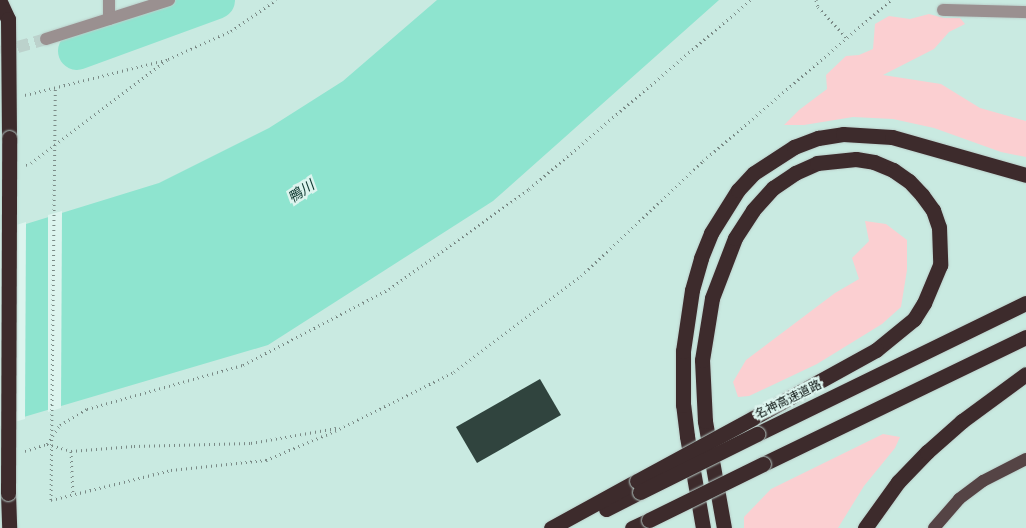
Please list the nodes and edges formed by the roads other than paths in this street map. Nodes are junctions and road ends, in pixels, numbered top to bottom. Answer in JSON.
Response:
{"nodes":[{"id":1,"x":109,"y":0,"type":"edge"},
{"id":2,"x":169,"y":0,"type":"edge"},
{"id":3,"x":0,"y":2,"type":"edge"},
{"id":4,"x":943,"y":10,"type":"dead end"},
{"id":5,"x":1026,"y":12,"type":"edge"},
{"id":6,"x":109,"y":19,"type":"junction"},
{"id":7,"x":46,"y":39,"type":"tunnel mouth"},
{"id":8,"x":1026,"y":175,"type":"edge"},
{"id":9,"x":1026,"y":303,"type":"edge"},
{"id":10,"x":1026,"y":337,"type":"edge"},
{"id":11,"x":1026,"y":374,"type":"edge"},
{"id":12,"x":1026,"y":459,"type":"edge"},
{"id":13,"x":639,"y":487,"type":"junction"},
{"id":14,"x":9,"y":528,"type":"edge"},
{"id":15,"x":551,"y":528,"type":"edge"},
{"id":16,"x":566,"y":528,"type":"edge"},
{"id":17,"x":632,"y":528,"type":"edge"},
{"id":18,"x":703,"y":528,"type":"edge"},
{"id":19,"x":724,"y":528,"type":"edge"},
{"id":20,"x":866,"y":528,"type":"edge"},
{"id":21,"x":934,"y":528,"type":"edge"}],
"edges":[{"from":1,"to":6,"type":"street"},
{"from":2,"to":6,"type":"street"},
{"from":3,"to":14,"type":"highway","bridge":true},
{"from":4,"to":5,"type":"street"},
{"from":6,"to":7,"type":"street"},
{"from":8,"to":18,"type":"highway"},
{"from":9,"to":13,"type":"highway","name":"名神高速道路","bridge":true},
{"from":10,"to":17,"type":"highway","bridge":true},
{"from":11,"to":20,"type":"highway"},
{"from":12,"to":21,"type":"main road"},
{"from":13,"to":15,"type":"highway"},
{"from":13,"to":16,"type":"highway","name":"名神高速道路"},
{"from":13,"to":19,"type":"highway","bridge":true}]}
